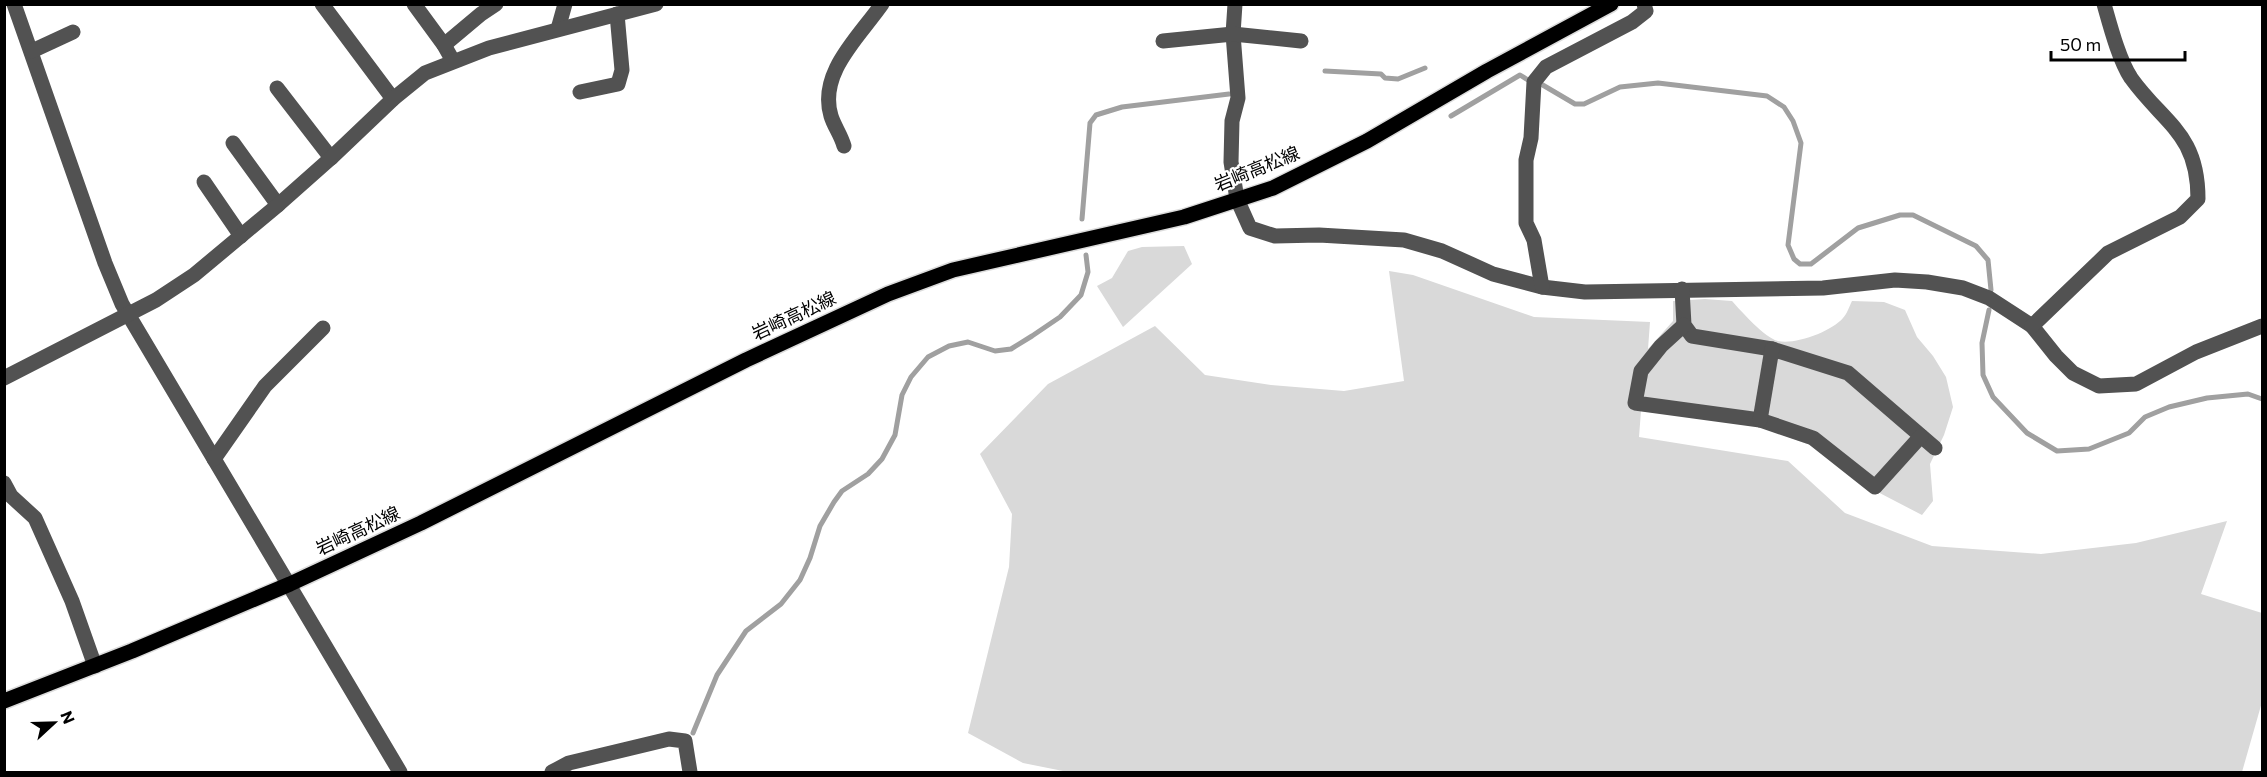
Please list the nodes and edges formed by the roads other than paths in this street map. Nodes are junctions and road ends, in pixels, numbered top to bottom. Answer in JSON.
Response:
{"nodes":[{"id":1,"x":15,"y":4,"type":"edge"},
{"id":2,"x":322,"y":4,"type":"edge"},
{"id":3,"x":414,"y":4,"type":"edge"},
{"id":4,"x":496,"y":4,"type":"edge"},
{"id":5,"x":565,"y":4,"type":"edge"},
{"id":6,"x":656,"y":4,"type":"edge"},
{"id":7,"x":882,"y":4,"type":"edge"},
{"id":8,"x":1235,"y":4,"type":"edge"},
{"id":9,"x":1611,"y":4,"type":"edge"},
{"id":10,"x":1644,"y":4,"type":"edge"},
{"id":11,"x":2104,"y":4,"type":"edge"},
{"id":12,"x":616,"y":14,"type":"junction"},
{"id":13,"x":558,"y":28,"type":"junction"},
{"id":14,"x":73,"y":32,"type":"dead end"},
{"id":15,"x":1233,"y":34,"type":"junction"},
{"id":16,"x":1163,"y":40,"type":"dead end"},
{"id":17,"x":1301,"y":41,"type":"dead end"},
{"id":18,"x":444,"y":45,"type":"junction"},
{"id":19,"x":32,"y":51,"type":"junction"},
{"id":20,"x":453,"y":61,"type":"junction"},
{"id":21,"x":277,"y":88,"type":"dead end"},
{"id":22,"x":580,"y":92,"type":"dead end"},
{"id":23,"x":393,"y":99,"type":"junction"},
{"id":24,"x":233,"y":143,"type":"dead end"},
{"id":25,"x":844,"y":146,"type":"dead end"},
{"id":26,"x":331,"y":158,"type":"junction"},
{"id":27,"x":204,"y":182,"type":"dead end"},
{"id":28,"x":1237,"y":199,"type":"junction"},
{"id":29,"x":278,"y":205,"type":"junction"},
{"id":30,"x":241,"y":236,"type":"junction"},
{"id":31,"x":1542,"y":287,"type":"junction"},
{"id":32,"x":1682,"y":289,"type":"junction"},
{"id":33,"x":128,"y":315,"type":"junction"},
{"id":34,"x":1684,"y":326,"type":"junction"},
{"id":35,"x":2032,"y":326,"type":"junction"},
{"id":36,"x":2262,"y":326,"type":"edge"},
{"id":37,"x":323,"y":328,"type":"dead end"},
{"id":38,"x":1772,"y":349,"type":"junction"},
{"id":39,"x":4,"y":378,"type":"edge"},
{"id":40,"x":1760,"y":420,"type":"junction"},
{"id":41,"x":1921,"y":436,"type":"junction"},
{"id":42,"x":1935,"y":448,"type":"dead end"},
{"id":43,"x":214,"y":459,"type":"junction"},
{"id":44,"x":4,"y":483,"type":"edge"},
{"id":45,"x":290,"y":584,"type":"junction"},
{"id":46,"x":95,"y":666,"type":"junction"},
{"id":47,"x":4,"y":701,"type":"edge"},
{"id":48,"x":400,"y":772,"type":"edge"},
{"id":49,"x":552,"y":772,"type":"edge"},
{"id":50,"x":690,"y":772,"type":"edge"}],
"edges":[{"from":1,"to":19,"type":"street"},
{"from":2,"to":23,"type":"street"},
{"from":3,"to":18,"type":"street"},
{"from":4,"to":18,"type":"street"},
{"from":5,"to":13,"type":"street"},
{"from":6,"to":12,"type":"street"},
{"from":7,"to":25,"type":"street"},
{"from":8,"to":15,"type":"street"},
{"from":9,"to":28,"type":"main road","name":"岩崎高松線"},
{"from":10,"to":31,"type":"street"},
{"from":11,"to":35,"type":"street"},
{"from":12,"to":13,"type":"street"},
{"from":12,"to":22,"type":"street"},
{"from":13,"to":20,"type":"street"},
{"from":14,"to":19,"type":"street"},
{"from":15,"to":16,"type":"street"},
{"from":15,"to":17,"type":"street"},
{"from":15,"to":28,"type":"street"},
{"from":18,"to":20,"type":"street"},
{"from":19,"to":33,"type":"street"},
{"from":20,"to":23,"type":"street"},
{"from":21,"to":26,"type":"street"},
{"from":23,"to":26,"type":"street"},
{"from":24,"to":29,"type":"street"},
{"from":26,"to":29,"type":"street"},
{"from":27,"to":30,"type":"street"},
{"from":28,"to":31,"type":"street"},
{"from":28,"to":45,"type":"main road","name":"岩崎高松線"},
{"from":29,"to":30,"type":"street"},
{"from":30,"to":33,"type":"street"},
{"from":31,"to":32,"type":"street"},
{"from":32,"to":34,"type":"street"},
{"from":32,"to":35,"type":"street"},
{"from":33,"to":39,"type":"street"},
{"from":33,"to":43,"type":"street"},
{"from":34,"to":38,"type":"street"},
{"from":34,"to":40,"type":"street"},
{"from":35,"to":36,"type":"street"},
{"from":37,"to":43,"type":"street"},
{"from":38,"to":40,"type":"street"},
{"from":38,"to":41,"type":"street"},
{"from":40,"to":41,"type":"street"},
{"from":41,"to":42,"type":"street"},
{"from":43,"to":45,"type":"street"},
{"from":44,"to":46,"type":"street"},
{"from":45,"to":46,"type":"main road","name":"岩崎高松線"},
{"from":45,"to":48,"type":"street"},
{"from":46,"to":47,"type":"main road","name":"岩崎高松線"},
{"from":49,"to":50,"type":"street"}]}
